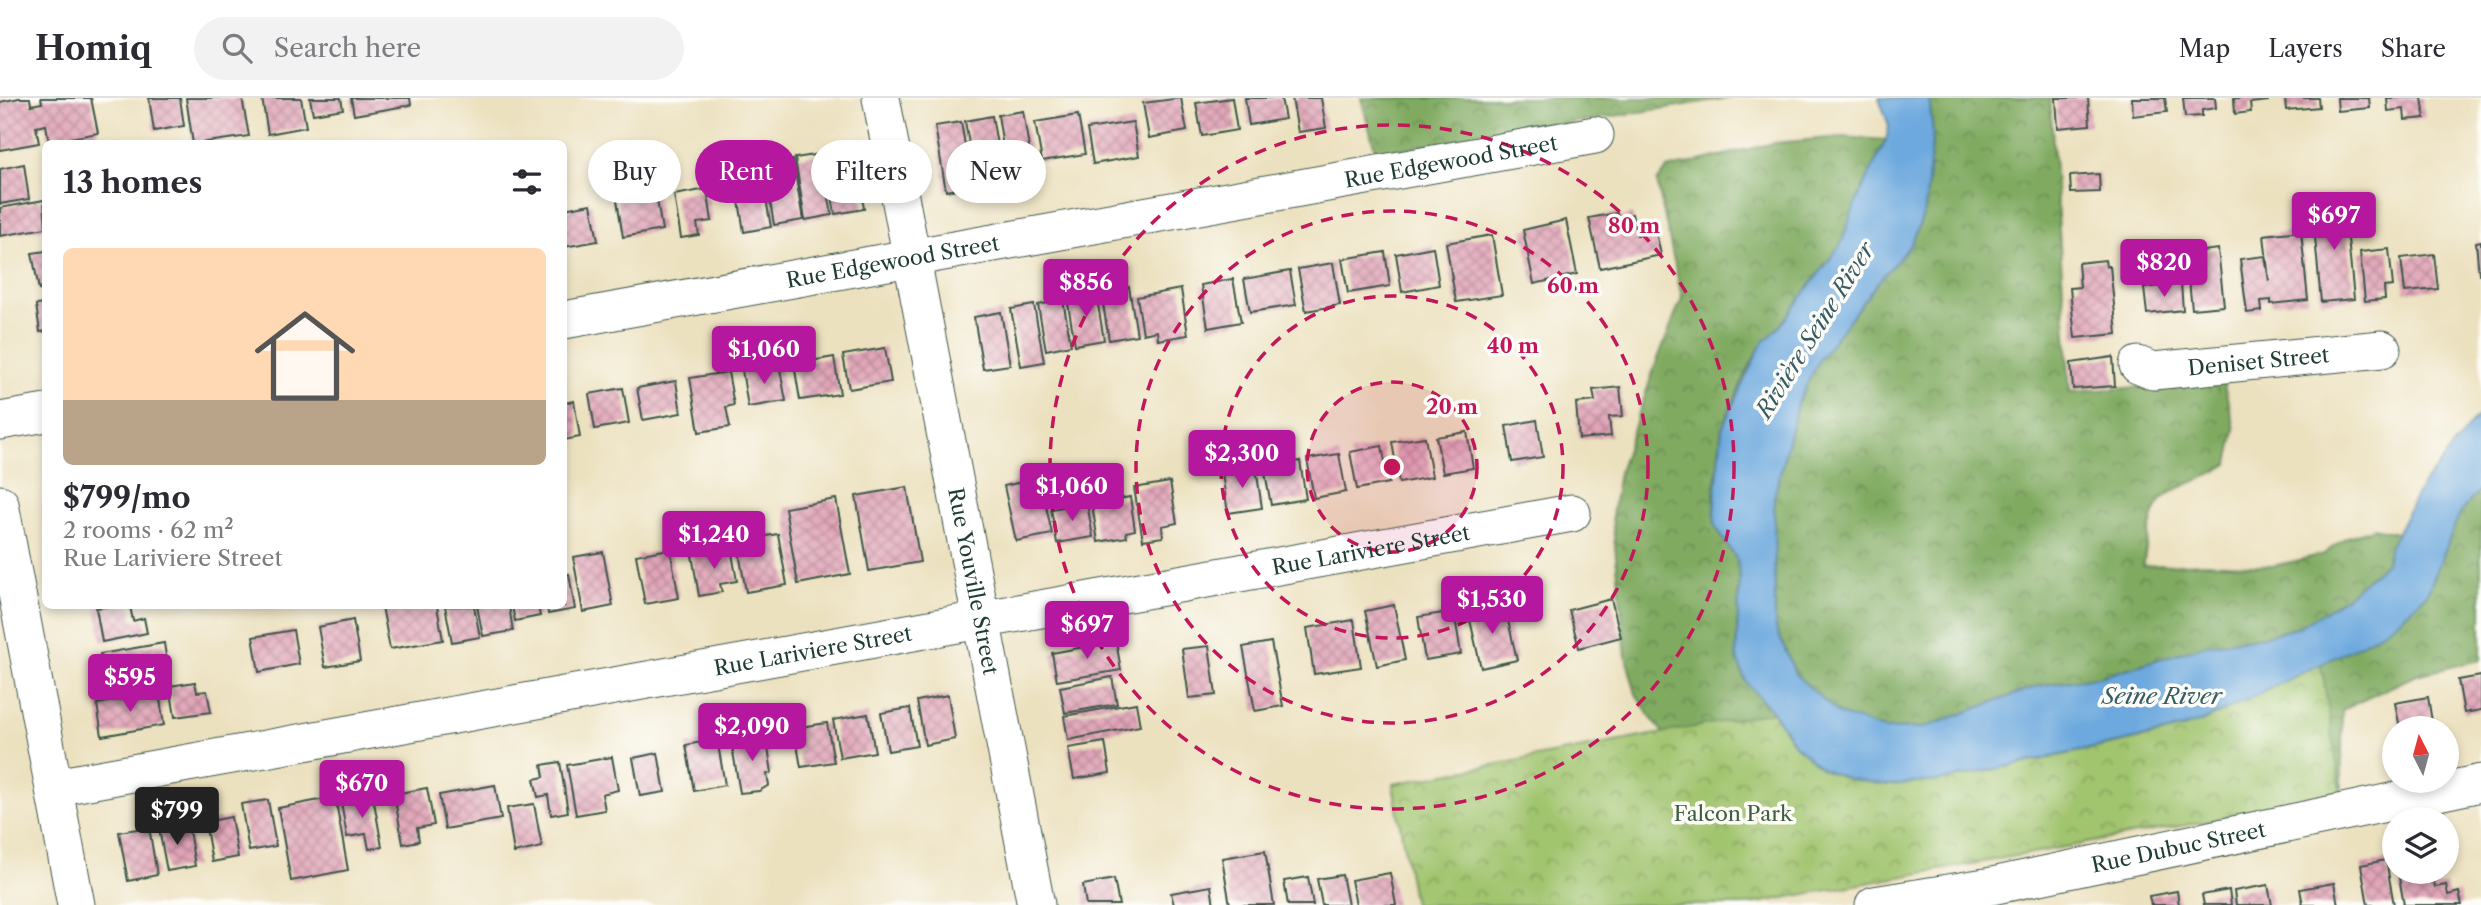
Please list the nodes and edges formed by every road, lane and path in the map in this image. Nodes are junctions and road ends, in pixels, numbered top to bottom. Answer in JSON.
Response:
{"nodes":[{"id":1,"x":881,"y":98,"type":"edge"},
{"id":2,"x":1595,"y":135,"type":"dead end"},
{"id":3,"x":913,"y":257,"type":"junction"},
{"id":4,"x":567,"y":319,"type":"edge"},
{"id":5,"x":2382,"y":349,"type":"dead end"},
{"id":6,"x":2138,"y":365,"type":"dead end"},
{"id":7,"x":42,"y":414,"type":"edge"},
{"id":8,"x":0,"y":421,"type":"edge"},
{"id":9,"x":0,"y":504,"type":"edge"},
{"id":10,"x":1572,"y":513,"type":"dead end"},
{"id":11,"x":981,"y":618,"type":"junction"},
{"id":12,"x":2481,"y":783,"type":"edge"},
{"id":13,"x":55,"y":787,"type":"junction"},
{"id":14,"x":1994,"y":895,"type":"edge"},
{"id":15,"x":76,"y":905,"type":"edge"},
{"id":16,"x":1036,"y":905,"type":"edge"},
{"id":17,"x":1874,"y":905,"type":"edge"}],
"edges":[{"from":1,"to":3,"type":"street","name":"Rue Youville Street"},
{"from":2,"to":3,"type":"street","name":"Rue Edgewood Street"},
{"from":3,"to":4,"type":"street","name":"Rue Edgewood Street"},
{"from":3,"to":11,"type":"street","name":"Rue Youville Street"},
{"from":5,"to":6,"type":"street","name":"Deniset Street"},
{"from":7,"to":8,"type":"street"},
{"from":9,"to":13,"type":"street"},
{"from":10,"to":11,"type":"street","name":"Rue Lariviere Street"},
{"from":11,"to":13,"type":"street","name":"Rue Lariviere Street"},
{"from":11,"to":16,"type":"street","name":"Rue Youville Street"},
{"from":12,"to":14,"type":"street","name":"Rue Dubuc Street"},
{"from":13,"to":15,"type":"street"},
{"from":14,"to":17,"type":"street","name":"Rue Dubuc Street"}]}
